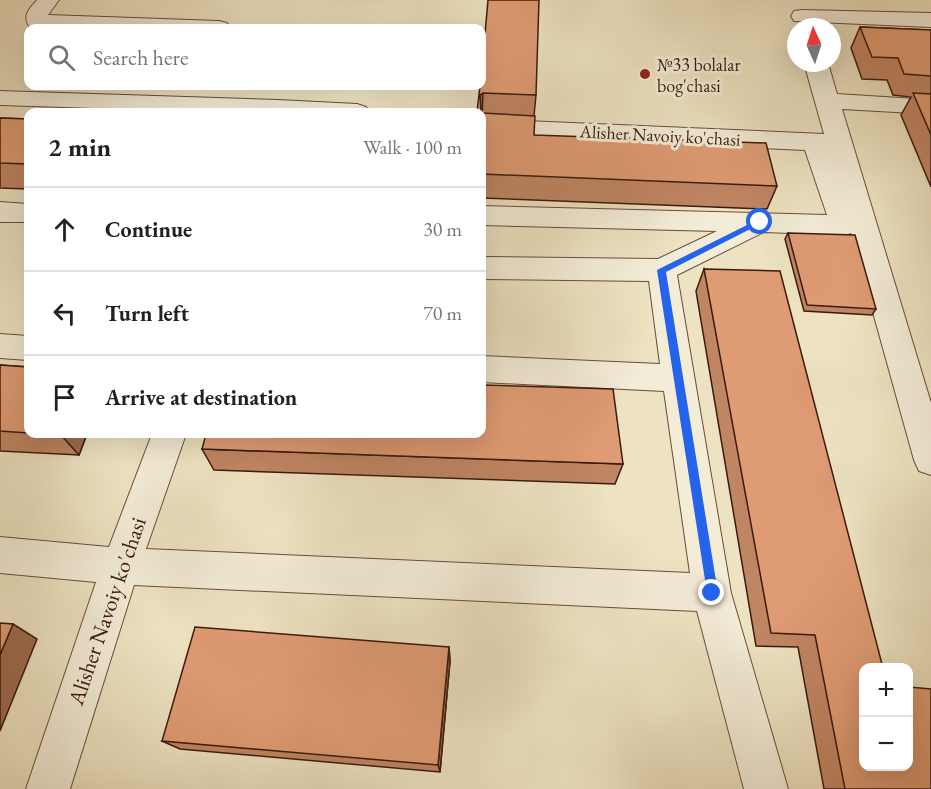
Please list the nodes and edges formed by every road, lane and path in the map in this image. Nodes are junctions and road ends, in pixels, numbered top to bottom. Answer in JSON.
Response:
{"nodes":[{"id":1,"x":48,"y":0,"type":"edge"},
{"id":2,"x":802,"y":14,"type":"edge"},
{"id":3,"x":931,"y":20,"type":"edge"},
{"id":4,"x":115,"y":24,"type":"edge"},
{"id":5,"x":819,"y":72,"type":"edge"},
{"id":6,"x":0,"y":98,"type":"edge"},
{"id":7,"x":827,"y":101,"type":"junction"},
{"id":8,"x":931,"y":107,"type":"edge"},
{"id":9,"x":146,"y":108,"type":"edge"},
{"id":10,"x":486,"y":128,"type":"edge"},
{"id":11,"x":826,"y":143,"type":"junction"},
{"id":12,"x":0,"y":212,"type":"edge"},
{"id":13,"x":24,"y":213,"type":"edge"},
{"id":14,"x":486,"y":215,"type":"edge"},
{"id":15,"x":760,"y":222,"type":"junction"},
{"id":16,"x":486,"y":268,"type":"edge"},
{"id":17,"x":662,"y":270,"type":"junction"},
{"id":18,"x":0,"y":346,"type":"edge"},
{"id":19,"x":24,"y":348,"type":"edge"},
{"id":20,"x":486,"y":369,"type":"edge"},
{"id":21,"x":678,"y":378,"type":"junction"},
{"id":22,"x":169,"y":438,"type":"edge"},
{"id":23,"x":928,"y":445,"type":"edge"},
{"id":24,"x":0,"y":555,"type":"edge"},
{"id":25,"x":121,"y":566,"type":"junction"},
{"id":26,"x":712,"y":593,"type":"junction"},
{"id":27,"x":48,"y":789,"type":"edge"},
{"id":28,"x":766,"y":789,"type":"edge"}],
"edges":[{"from":1,"to":4,"type":"street"},
{"from":2,"to":3,"type":"street"},
{"from":5,"to":7,"type":"street"},
{"from":6,"to":9,"type":"street"},
{"from":7,"to":8,"type":"street"},
{"from":7,"to":11,"type":"street"},
{"from":10,"to":11,"type":"street","name":"Alisher Navoiy ko'chasi"},
{"from":11,"to":15,"type":"street"},
{"from":11,"to":23,"type":"street"},
{"from":12,"to":13,"type":"street"},
{"from":14,"to":15,"type":"street"},
{"from":15,"to":17,"type":"street"},
{"from":16,"to":17,"type":"street"},
{"from":17,"to":21,"type":"street"},
{"from":18,"to":19,"type":"street"},
{"from":20,"to":21,"type":"street"},
{"from":21,"to":26,"type":"street"},
{"from":22,"to":25,"type":"street","name":"Alisher Navoiy ko'chasi"},
{"from":24,"to":25,"type":"street"},
{"from":25,"to":26,"type":"street"},
{"from":25,"to":27,"type":"street","name":"Alisher Navoiy ko'chasi"},
{"from":26,"to":28,"type":"street"}]}
